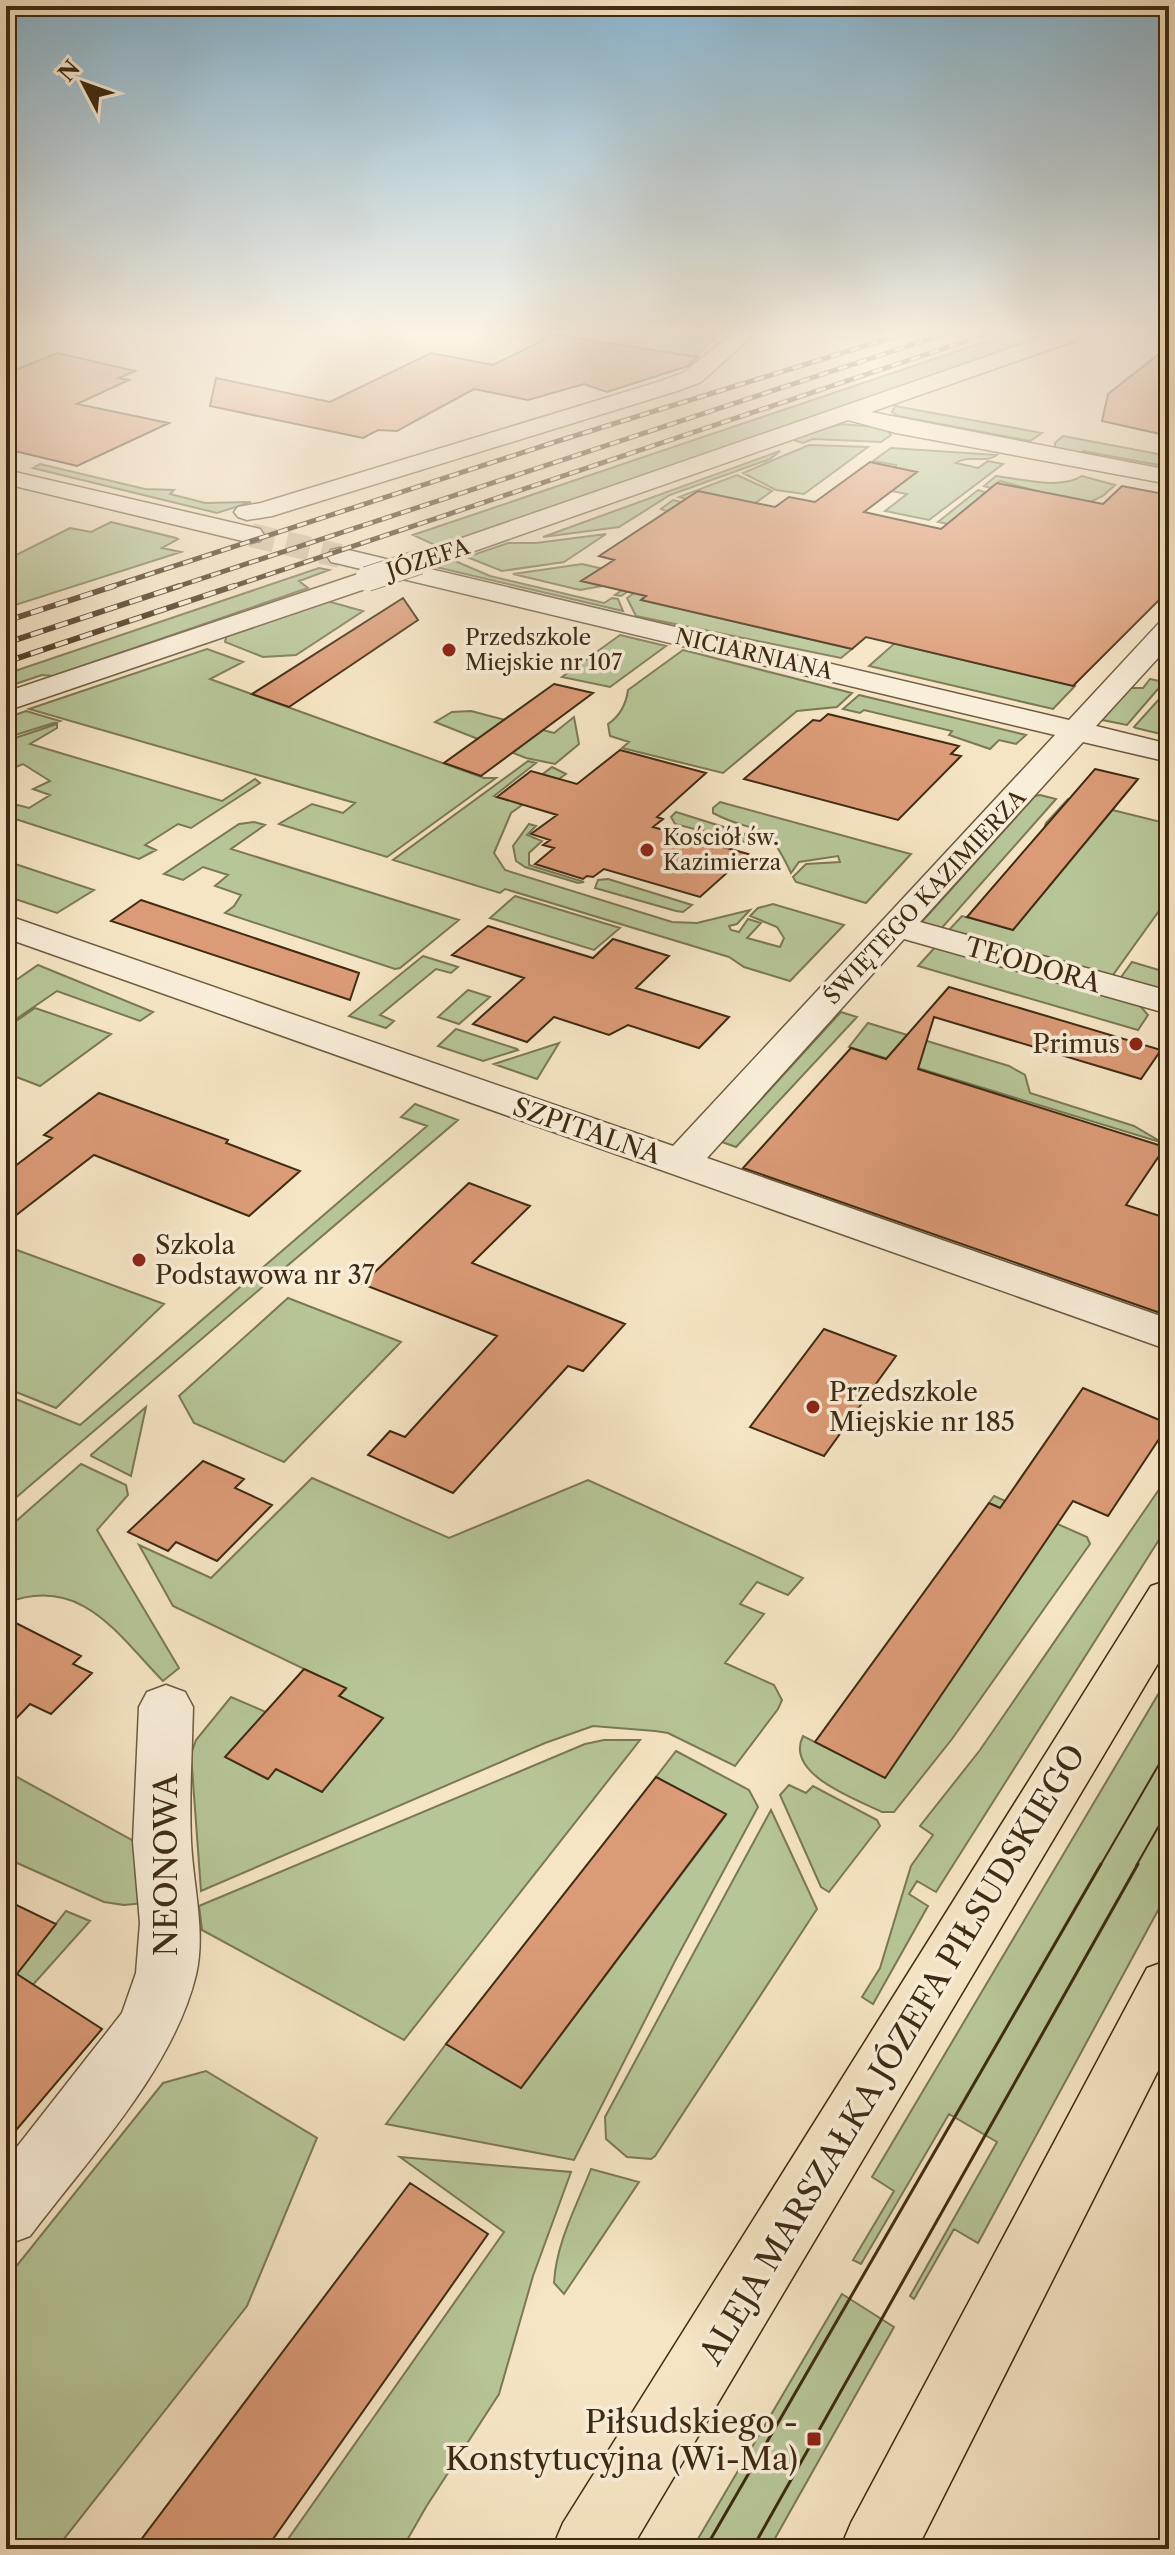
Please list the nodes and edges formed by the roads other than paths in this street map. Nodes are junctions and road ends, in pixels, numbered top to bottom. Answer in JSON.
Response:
{"nodes":[{"id":1,"x":447,"y":454,"type":"edge"},
{"id":2,"x":729,"y":454,"type":"edge"},
{"id":3,"x":1047,"y":454,"type":"edge"},
{"id":4,"x":6,"y":477,"type":"edge"},
{"id":5,"x":1169,"y":477,"type":"edge"},
{"id":6,"x":340,"y":556,"type":"tunnel mouth"},
{"id":7,"x":1169,"y":629,"type":"edge"},
{"id":8,"x":6,"y":702,"type":"edge"},
{"id":9,"x":1076,"y":731,"type":"junction"},
{"id":10,"x":1169,"y":753,"type":"edge"},
{"id":11,"x":6,"y":926,"type":"edge"},
{"id":12,"x":897,"y":926,"type":"junction"},
{"id":13,"x":1169,"y":1003,"type":"edge"},
{"id":14,"x":679,"y":1164,"type":"junction"},
{"id":15,"x":1169,"y":1335,"type":"edge"},
{"id":16,"x":1169,"y":1600,"type":"edge"},
{"id":17,"x":166,"y":1707,"type":"dead end"},
{"id":18,"x":1169,"y":1987,"type":"edge"},
{"id":19,"x":6,"y":2213,"type":"edge"},
{"id":20,"x":589,"y":2549,"type":"edge"},
{"id":21,"x":877,"y":2549,"type":"edge"}],
"edges":[{"from":1,"to":4,"type":"street"},
{"from":2,"to":8,"type":"street","name":"JÓZEFA","bridge":true},
{"from":3,"to":5,"type":"street"},
{"from":6,"to":9,"type":"street","name":"NICIARNIANA"},
{"from":7,"to":9,"type":"street","name":"ŚWIĘTEGO KAZIMIERZA"},
{"from":9,"to":10,"type":"street","name":"NICIARNIANA"},
{"from":9,"to":12,"type":"street","name":"ŚWIĘTEGO KAZIMIERZA"},
{"from":11,"to":14,"type":"street","name":"SZPITALNA"},
{"from":12,"to":13,"type":"street","name":"TEODORA"},
{"from":12,"to":14,"type":"street","name":"ŚWIĘTEGO KAZIMIERZA"},
{"from":14,"to":15,"type":"street","name":"SZPITALNA"},
{"from":16,"to":20,"type":"main road","name":"ALEJA MARSZAŁKA JÓZEFA PIŁSUDSKIEGO"},
{"from":17,"to":19,"type":"street","name":"NEONOWA"},
{"from":18,"to":21,"type":"main road"}]}
